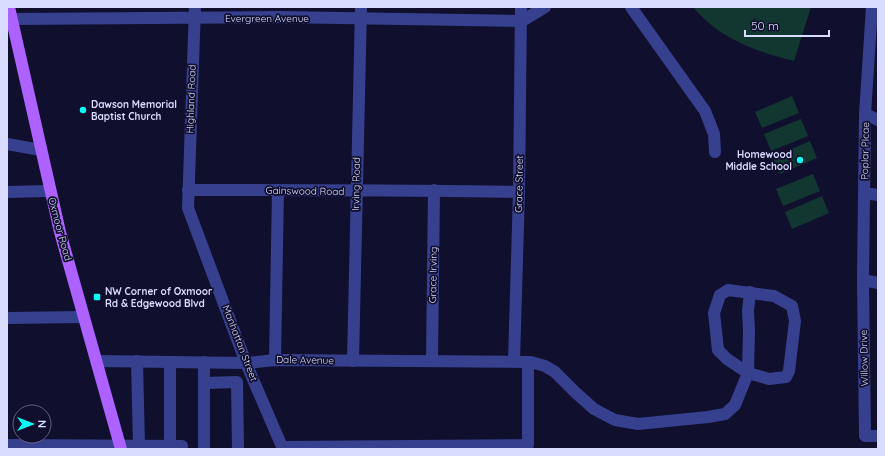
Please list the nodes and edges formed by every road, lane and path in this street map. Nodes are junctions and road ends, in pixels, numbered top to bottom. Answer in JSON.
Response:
{"nodes":[{"id":1,"x":521,"y":7,"type":"edge"},
{"id":2,"x":545,"y":7,"type":"edge"},
{"id":3,"x":631,"y":7,"type":"edge"},
{"id":4,"x":872,"y":7,"type":"edge"},
{"id":5,"x":194,"y":12,"type":"edge"},
{"id":6,"x":280,"y":12,"type":"edge"},
{"id":7,"x":10,"y":13,"type":"edge"},
{"id":8,"x":46,"y":13,"type":"edge"},
{"id":9,"x":77,"y":13,"type":"edge"},
{"id":10,"x":102,"y":13,"type":"edge"},
{"id":11,"x":361,"y":13,"type":"edge"},
{"id":12,"x":522,"y":21,"type":"junction"},
{"id":13,"x":874,"y":35,"type":"edge"},
{"id":14,"x":865,"y":114,"type":"junction"},
{"id":15,"x":878,"y":120,"type":"edge"},
{"id":16,"x":7,"y":144,"type":"edge"},
{"id":17,"x":40,"y":150,"type":"junction"},
{"id":18,"x":715,"y":152,"type":"dead end"},
{"id":19,"x":188,"y":190,"type":"junction"},
{"id":20,"x":278,"y":190,"type":"junction"},
{"id":21,"x":434,"y":190,"type":"junction"},
{"id":22,"x":50,"y":191,"type":"junction"},
{"id":23,"x":356,"y":191,"type":"junction"},
{"id":24,"x":7,"y":192,"type":"edge"},
{"id":25,"x":519,"y":192,"type":"junction"},
{"id":26,"x":864,"y":193,"type":"junction"},
{"id":27,"x":878,"y":195,"type":"edge"},
{"id":28,"x":863,"y":280,"type":"junction"},
{"id":29,"x":878,"y":283,"type":"edge"},
{"id":30,"x":750,"y":292,"type":"junction"},
{"id":31,"x":83,"y":317,"type":"junction"},
{"id":32,"x":7,"y":318,"type":"edge"},
{"id":33,"x":275,"y":360,"type":"junction"},
{"id":34,"x":96,"y":361,"type":"junction"},
{"id":35,"x":137,"y":361,"type":"junction"},
{"id":36,"x":353,"y":361,"type":"junction"},
{"id":37,"x":432,"y":361,"type":"junction"},
{"id":38,"x":514,"y":361,"type":"junction"},
{"id":39,"x":170,"y":362,"type":"junction"},
{"id":40,"x":204,"y":362,"type":"junction"},
{"id":41,"x":528,"y":362,"type":"junction"},
{"id":42,"x":246,"y":363,"type":"junction"},
{"id":43,"x":748,"y":373,"type":"junction"},
{"id":44,"x":204,"y":383,"type":"junction"},
{"id":45,"x":878,"y":436,"type":"edge"},
{"id":46,"x":7,"y":445,"type":"edge"},
{"id":47,"x":139,"y":446,"type":"junction"},
{"id":48,"x":174,"y":447,"type":"edge"},
{"id":49,"x":120,"y":448,"type":"edge"},
{"id":50,"x":283,"y":448,"type":"edge"},
{"id":51,"x":204,"y":449,"type":"edge"},
{"id":52,"x":238,"y":449,"type":"edge"}],
"edges":[{"from":1,"to":12,"type":"street","name":"Grace Street"},
{"from":2,"to":12,"type":"street"},
{"from":3,"to":18,"type":"street"},
{"from":4,"to":13,"type":"street","name":"Poplar Plcae"},
{"from":5,"to":6,"type":"street","name":"Evergreen Avenue"},
{"from":5,"to":10,"type":"street","name":"Evergreen Avenue"},
{"from":5,"to":19,"type":"street","name":"Highland Road"},
{"from":6,"to":11,"type":"street","name":"Evergreen Avenue"},
{"from":7,"to":8,"type":"street","name":"Evergreen Avenue"},
{"from":7,"to":17,"type":"main road","name":"Oxmoor Road"},
{"from":8,"to":9,"type":"street","name":"Evergreen Avenue"},
{"from":9,"to":10,"type":"street","name":"Evergreen Avenue"},
{"from":11,"to":12,"type":"street","name":"Evergreen Avenue"},
{"from":11,"to":23,"type":"street","name":"Irving Road"},
{"from":12,"to":25,"type":"street","name":"Grace Street"},
{"from":13,"to":14,"type":"street","name":"Poplar Plcae"},
{"from":14,"to":15,"type":"street"},
{"from":14,"to":26,"type":"street","name":"Poplar Plcae"},
{"from":16,"to":17,"type":"street"},
{"from":17,"to":22,"type":"main road","name":"Oxmoor Road"},
{"from":19,"to":20,"type":"street","name":"Gainswood Road"},
{"from":19,"to":42,"type":"street","name":"Manhattan Street"},
{"from":20,"to":23,"type":"street","name":"Gainswood Road"},
{"from":20,"to":33,"type":"street"},
{"from":21,"to":23,"type":"street","name":"Gainswood Road"},
{"from":21,"to":25,"type":"street","name":"Gainswood Road"},
{"from":21,"to":37,"type":"street","name":"Grace Irving"},
{"from":22,"to":24,"type":"street"},
{"from":22,"to":31,"type":"main road","name":"Oxmoor Road"},
{"from":23,"to":36,"type":"street","name":"Irving Road"},
{"from":25,"to":38,"type":"street","name":"Grace Street"},
{"from":26,"to":27,"type":"street"},
{"from":26,"to":28,"type":"street","name":"Poplar Plcae"},
{"from":28,"to":29,"type":"street"},
{"from":28,"to":45,"type":"street","name":"Willow Drive"},
{"from":30,"to":43,"type":"street"},
{"from":30,"to":43,"type":"street"},
{"from":30,"to":43,"type":"street"},
{"from":31,"to":32,"type":"street"},
{"from":31,"to":34,"type":"main road","name":"Oxmoor Road"},
{"from":33,"to":36,"type":"street","name":"Dale Avenue"},
{"from":33,"to":42,"type":"street","name":"Dale Avenue"},
{"from":34,"to":35,"type":"street","name":"Dale Avenue"},
{"from":34,"to":49,"type":"main road","name":"Oxmoor Road"},
{"from":35,"to":39,"type":"street","name":"Dale Avenue"},
{"from":35,"to":47,"type":"street"},
{"from":36,"to":37,"type":"street","name":"Dale Avenue"},
{"from":37,"to":38,"type":"street","name":"Dale Avenue"},
{"from":38,"to":41,"type":"street","name":"Dale Avenue"},
{"from":39,"to":40,"type":"street","name":"Dale Avenue"},
{"from":39,"to":48,"type":"street"},
{"from":40,"to":42,"type":"street","name":"Dale Avenue"},
{"from":40,"to":44,"type":"street"},
{"from":41,"to":43,"type":"street","name":"Dale Avenue"},
{"from":41,"to":50,"type":"street"},
{"from":42,"to":50,"type":"street","name":"Manhattan Street"},
{"from":44,"to":51,"type":"street"},
{"from":44,"to":52,"type":"street"},
{"from":46,"to":49,"type":"street"},
{"from":47,"to":48,"type":"street"},
{"from":47,"to":49,"type":"street"}]}
